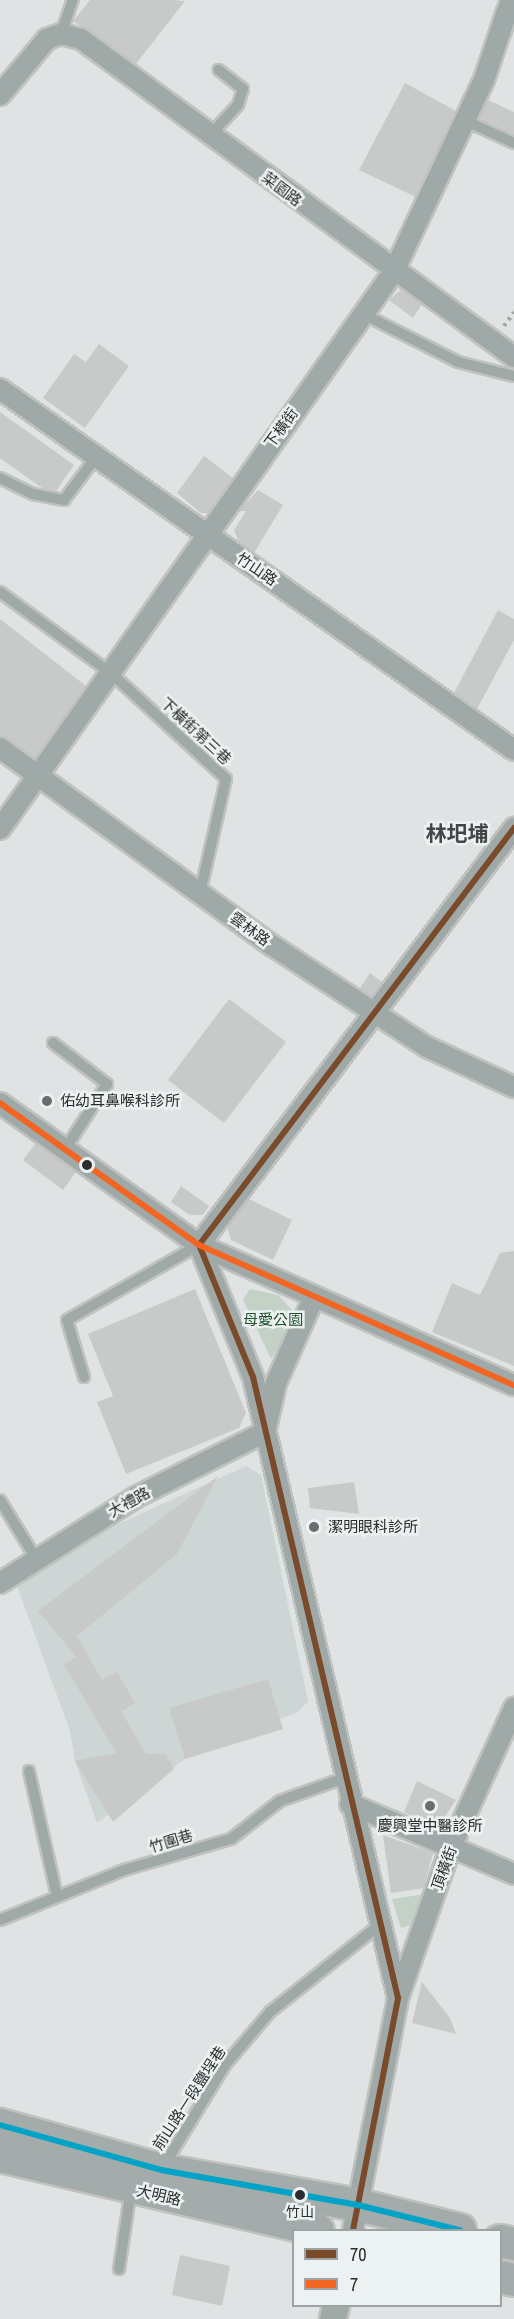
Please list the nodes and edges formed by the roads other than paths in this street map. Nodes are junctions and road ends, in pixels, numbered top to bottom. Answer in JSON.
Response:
{"nodes":[{"id":1,"x":73,"y":0,"type":"edge"},
{"id":2,"x":511,"y":0,"type":"edge"},
{"id":3,"x":54,"y":36,"type":"junction"},
{"id":4,"x":219,"y":70,"type":"dead end"},
{"id":5,"x":0,"y":95,"type":"edge"},
{"id":6,"x":464,"y":120,"type":"junction"},
{"id":7,"x":210,"y":135,"type":"junction"},
{"id":8,"x":514,"y":142,"type":"edge"},
{"id":9,"x":394,"y":272,"type":"junction"},
{"id":10,"x":363,"y":314,"type":"junction"},
{"id":11,"x":514,"y":357,"type":"edge"},
{"id":12,"x":514,"y":376,"type":"edge"},
{"id":13,"x":0,"y":389,"type":"edge"},
{"id":14,"x":96,"y":457,"type":"junction"},
{"id":15,"x":0,"y":478,"type":"edge"},
{"id":16,"x":205,"y":535,"type":"junction"},
{"id":17,"x":0,"y":592,"type":"edge"},
{"id":18,"x":112,"y":674,"type":"junction"},
{"id":19,"x":0,"y":748,"type":"edge"},
{"id":20,"x":514,"y":750,"type":"edge"},
{"id":21,"x":39,"y":775,"type":"junction"},
{"id":22,"x":514,"y":828,"type":"edge"},
{"id":23,"x":0,"y":829,"type":"edge"},
{"id":24,"x":200,"y":893,"type":"junction"},
{"id":25,"x":372,"y":1011,"type":"junction"},
{"id":26,"x":53,"y":1043,"type":"dead end"},
{"id":27,"x":514,"y":1087,"type":"edge"},
{"id":28,"x":0,"y":1103,"type":"edge"},
{"id":29,"x":66,"y":1148,"type":"junction"},
{"id":30,"x":199,"y":1245,"type":"junction"},
{"id":31,"x":314,"y":1297,"type":"junction"},
{"id":32,"x":84,"y":1377,"type":"dead end"},
{"id":33,"x":514,"y":1385,"type":"edge"},
{"id":34,"x":265,"y":1432,"type":"junction"},
{"id":35,"x":0,"y":1500,"type":"edge"},
{"id":36,"x":35,"y":1557,"type":"junction"},
{"id":37,"x":0,"y":1583,"type":"edge"},
{"id":38,"x":514,"y":1708,"type":"edge"},
{"id":39,"x":29,"y":1771,"type":"dead end"},
{"id":40,"x":344,"y":1778,"type":"junction"},
{"id":41,"x":350,"y":1804,"type":"junction"},
{"id":42,"x":451,"y":1847,"type":"junction"},
{"id":43,"x":514,"y":1874,"type":"edge"},
{"id":44,"x":57,"y":1896,"type":"junction"},
{"id":45,"x":0,"y":1920,"type":"edge"},
{"id":46,"x":378,"y":1926,"type":"junction"},
{"id":47,"x":398,"y":1998,"type":"junction"},
{"id":48,"x":0,"y":2125,"type":"edge"},
{"id":49,"x":0,"y":2156,"type":"edge"},
{"id":50,"x":161,"y":2170,"type":"junction"},
{"id":51,"x":131,"y":2189,"type":"junction"},
{"id":52,"x":356,"y":2218,"type":"edge"},
{"id":53,"x":313,"y":2229,"type":"edge"},
{"id":54,"x":451,"y":2229,"type":"edge"},
{"id":55,"x":119,"y":2269,"type":"dead end"}],
"edges":[{"from":1,"to":3,"type":"lane"},
{"from":2,"to":6,"type":"street","name":"下橫街"},
{"from":3,"to":5,"type":"street"},
{"from":3,"to":7,"type":"street","name":"菜園路"},
{"from":4,"to":7,"type":"lane"},
{"from":6,"to":8,"type":"lane"},
{"from":6,"to":9,"type":"street","name":"下橫街"},
{"from":7,"to":9,"type":"street","name":"菜園路"},
{"from":9,"to":10,"type":"street","name":"下橫街"},
{"from":9,"to":11,"type":"street","name":"菜園路"},
{"from":10,"to":12,"type":"lane"},
{"from":10,"to":16,"type":"street","name":"下橫街"},
{"from":13,"to":14,"type":"street","name":"竹山路"},
{"from":14,"to":15,"type":"lane"},
{"from":14,"to":16,"type":"street","name":"竹山路"},
{"from":16,"to":18,"type":"street","name":"下橫街"},
{"from":16,"to":20,"type":"street","name":"竹山路"},
{"from":17,"to":18,"type":"lane"},
{"from":18,"to":21,"type":"street","name":"下橫街"},
{"from":18,"to":24,"type":"lane","name":"下橫街第三巷"},
{"from":19,"to":21,"type":"street","name":"雲林路"},
{"from":21,"to":23,"type":"street","name":"下橫街"},
{"from":21,"to":24,"type":"street","name":"雲林路"},
{"from":22,"to":25,"type":"street"},
{"from":24,"to":25,"type":"street","name":"雲林路"},
{"from":25,"to":27,"type":"street","name":"雲林路"},
{"from":25,"to":30,"type":"street"},
{"from":26,"to":29,"type":"lane"},
{"from":28,"to":29,"type":"street"},
{"from":29,"to":30,"type":"street"},
{"from":30,"to":31,"type":"street"},
{"from":30,"to":32,"type":"lane"},
{"from":30,"to":34,"type":"street"},
{"from":31,"to":33,"type":"street"},
{"from":31,"to":34,"type":"street"},
{"from":34,"to":36,"type":"street","name":"大禮路"},
{"from":34,"to":40,"type":"street"},
{"from":35,"to":36,"type":"lane"},
{"from":36,"to":37,"type":"street","name":"大禮路"},
{"from":38,"to":42,"type":"street","name":"頂橫街"},
{"from":39,"to":44,"type":"lane"},
{"from":40,"to":41,"type":"street"},
{"from":40,"to":44,"type":"lane","name":"竹圍巷"},
{"from":41,"to":42,"type":"street"},
{"from":41,"to":46,"type":"street"},
{"from":42,"to":43,"type":"street"},
{"from":42,"to":47,"type":"street","name":"頂橫街"},
{"from":44,"to":45,"type":"lane","name":"竹圍巷"},
{"from":46,"to":47,"type":"street"},
{"from":46,"to":50,"type":"lane","name":"前山路一段鹽埕巷"},
{"from":47,"to":52,"type":"street","name":"頂橫街"},
{"from":48,"to":50,"type":"main road","name":"大明路"},
{"from":49,"to":51,"type":"main road","name":"大明路"},
{"from":50,"to":52,"type":"main road","name":"大明路"},
{"from":51,"to":53,"type":"main road","name":"大明路"},
{"from":51,"to":55,"type":"lane"},
{"from":52,"to":54,"type":"main road","name":"大明路"}]}
